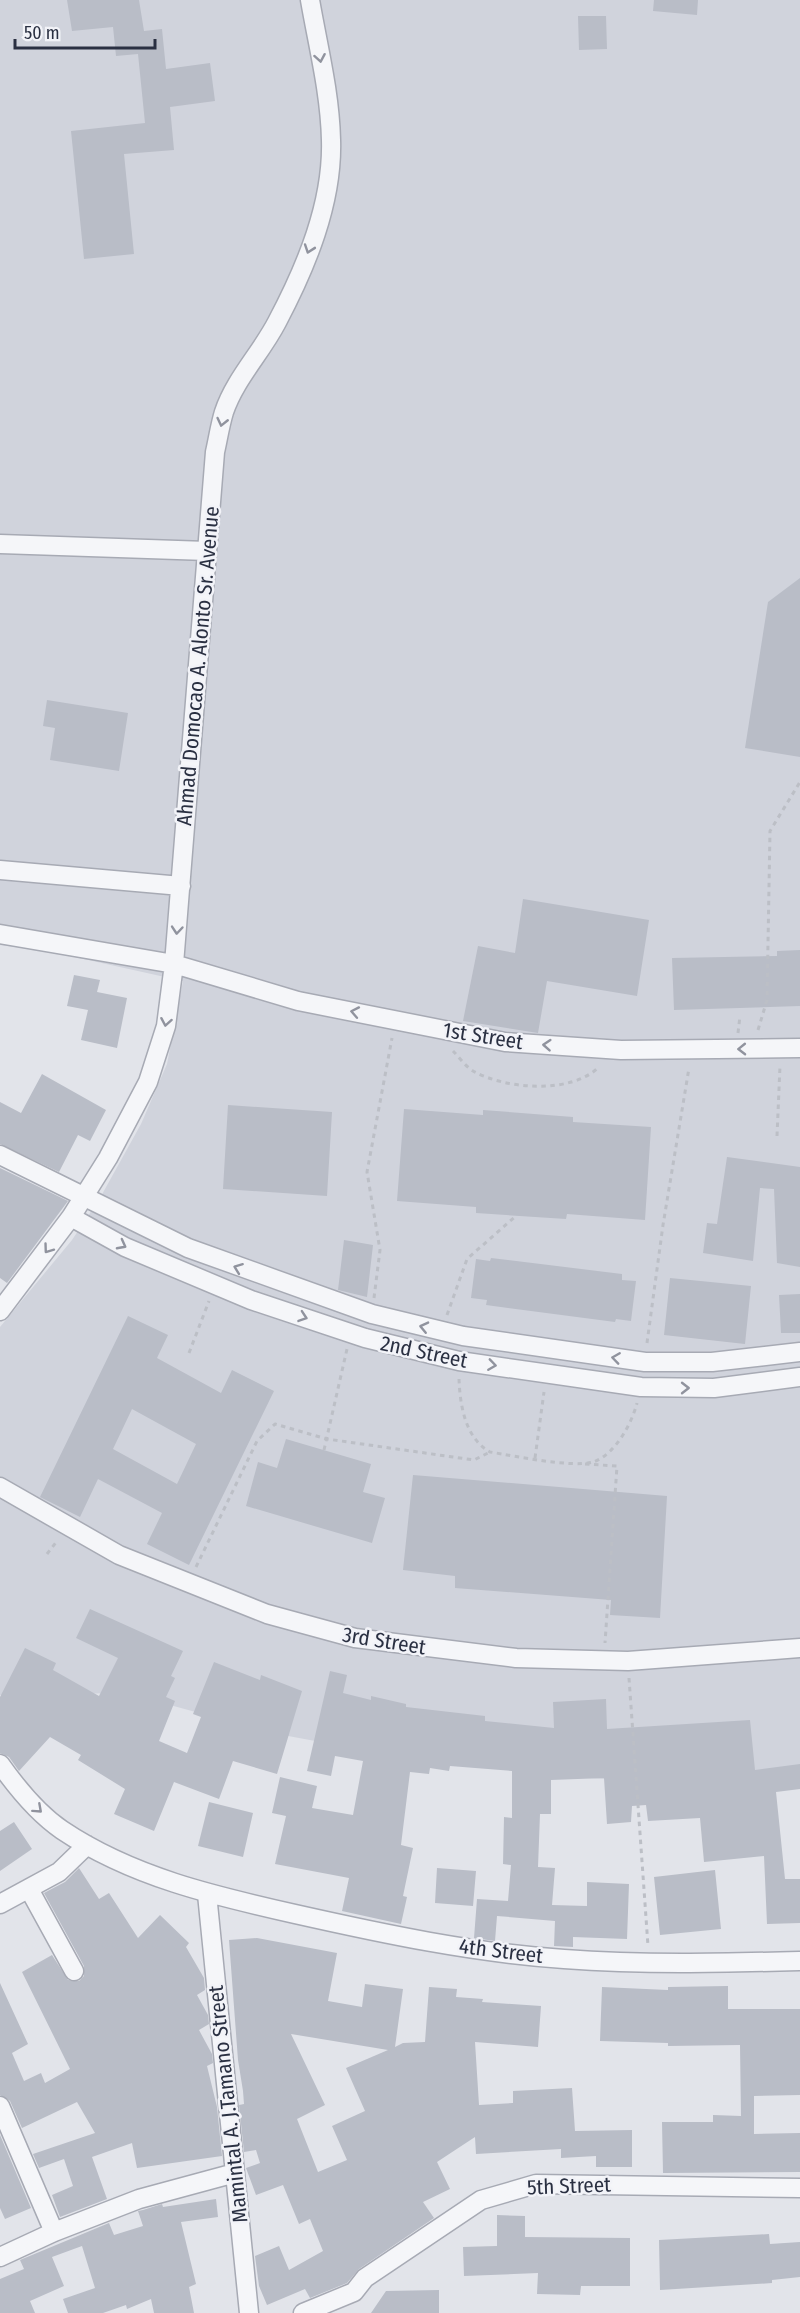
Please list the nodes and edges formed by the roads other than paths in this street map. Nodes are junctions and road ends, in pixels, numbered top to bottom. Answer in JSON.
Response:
{"nodes":[{"id":1,"x":310,"y":0,"type":"edge"},
{"id":2,"x":0,"y":544,"type":"edge"},
{"id":3,"x":207,"y":551,"type":"junction"},
{"id":4,"x":0,"y":870,"type":"edge"},
{"id":5,"x":181,"y":886,"type":"junction"},
{"id":6,"x":0,"y":934,"type":"edge"},
{"id":7,"x":174,"y":964,"type":"junction"},
{"id":8,"x":800,"y":1048,"type":"edge"},
{"id":9,"x":0,"y":1155,"type":"edge"},
{"id":10,"x":84,"y":1196,"type":"junction"},
{"id":11,"x":71,"y":1217,"type":"junction"},
{"id":12,"x":0,"y":1311,"type":"edge"},
{"id":13,"x":800,"y":1352,"type":"edge"},
{"id":14,"x":800,"y":1377,"type":"edge"},
{"id":15,"x":0,"y":1487,"type":"edge"},
{"id":16,"x":800,"y":1648,"type":"edge"},
{"id":17,"x":0,"y":1764,"type":"edge"},
{"id":18,"x":87,"y":1845,"type":"junction"},
{"id":19,"x":29,"y":1889,"type":"junction"},
{"id":20,"x":207,"y":1894,"type":"junction"},
{"id":21,"x":0,"y":1904,"type":"edge"},
{"id":22,"x":800,"y":1961,"type":"edge"},
{"id":23,"x":74,"y":1971,"type":"dead end"},
{"id":24,"x":0,"y":2106,"type":"edge"},
{"id":25,"x":235,"y":2172,"type":"junction"},
{"id":26,"x":800,"y":2188,"type":"edge"},
{"id":27,"x":54,"y":2232,"type":"junction"},
{"id":28,"x":0,"y":2257,"type":"edge"},
{"id":29,"x":249,"y":2313,"type":"edge"},
{"id":30,"x":303,"y":2313,"type":"edge"}],
"edges":[{"from":1,"to":3,"type":"street","name":"Ahmad Domocao A. Alonto Sr. Avenue","one_way":true},
{"from":2,"to":3,"type":"street"},
{"from":3,"to":5,"type":"street","name":"Ahmad Domocao A. Alonto Sr. Avenue"},
{"from":4,"to":5,"type":"street"},
{"from":5,"to":7,"type":"street","name":"Ahmad Domocao A. Alonto Sr. Avenue","one_way":true},
{"from":6,"to":7,"type":"street","name":"1st Street"},
{"from":8,"to":7,"type":"street","name":"1st Street","one_way":true},
{"from":7,"to":10,"type":"street","name":"Ahmad Domocao A. Alonto Sr. Avenue","one_way":true},
{"from":9,"to":10,"type":"street","name":"2nd Street"},
{"from":10,"to":11,"type":"street","name":"Ahmad Domocao A. Alonto Sr. Avenue"},
{"from":13,"to":10,"type":"street","name":"2nd Street","one_way":true},
{"from":11,"to":12,"type":"street","name":"Ahmad Domocao A. Alonto Sr. Avenue","one_way":true},
{"from":11,"to":14,"type":"street","name":"2nd Street","one_way":true},
{"from":15,"to":16,"type":"street","name":"3rd Street"},
{"from":17,"to":18,"type":"street","one_way":true},
{"from":18,"to":19,"type":"street"},
{"from":18,"to":20,"type":"street"},
{"from":19,"to":21,"type":"street"},
{"from":19,"to":23,"type":"street"},
{"from":20,"to":22,"type":"street","name":"4th Street"},
{"from":20,"to":25,"type":"street","name":"Mamintal A. J.Tamano Street"},
{"from":24,"to":27,"type":"street"},
{"from":25,"to":27,"type":"street"},
{"from":25,"to":29,"type":"street","name":"Mamintal A. J.Tamano Street"},
{"from":26,"to":30,"type":"street","name":"5th Street"},
{"from":27,"to":28,"type":"street"}]}
